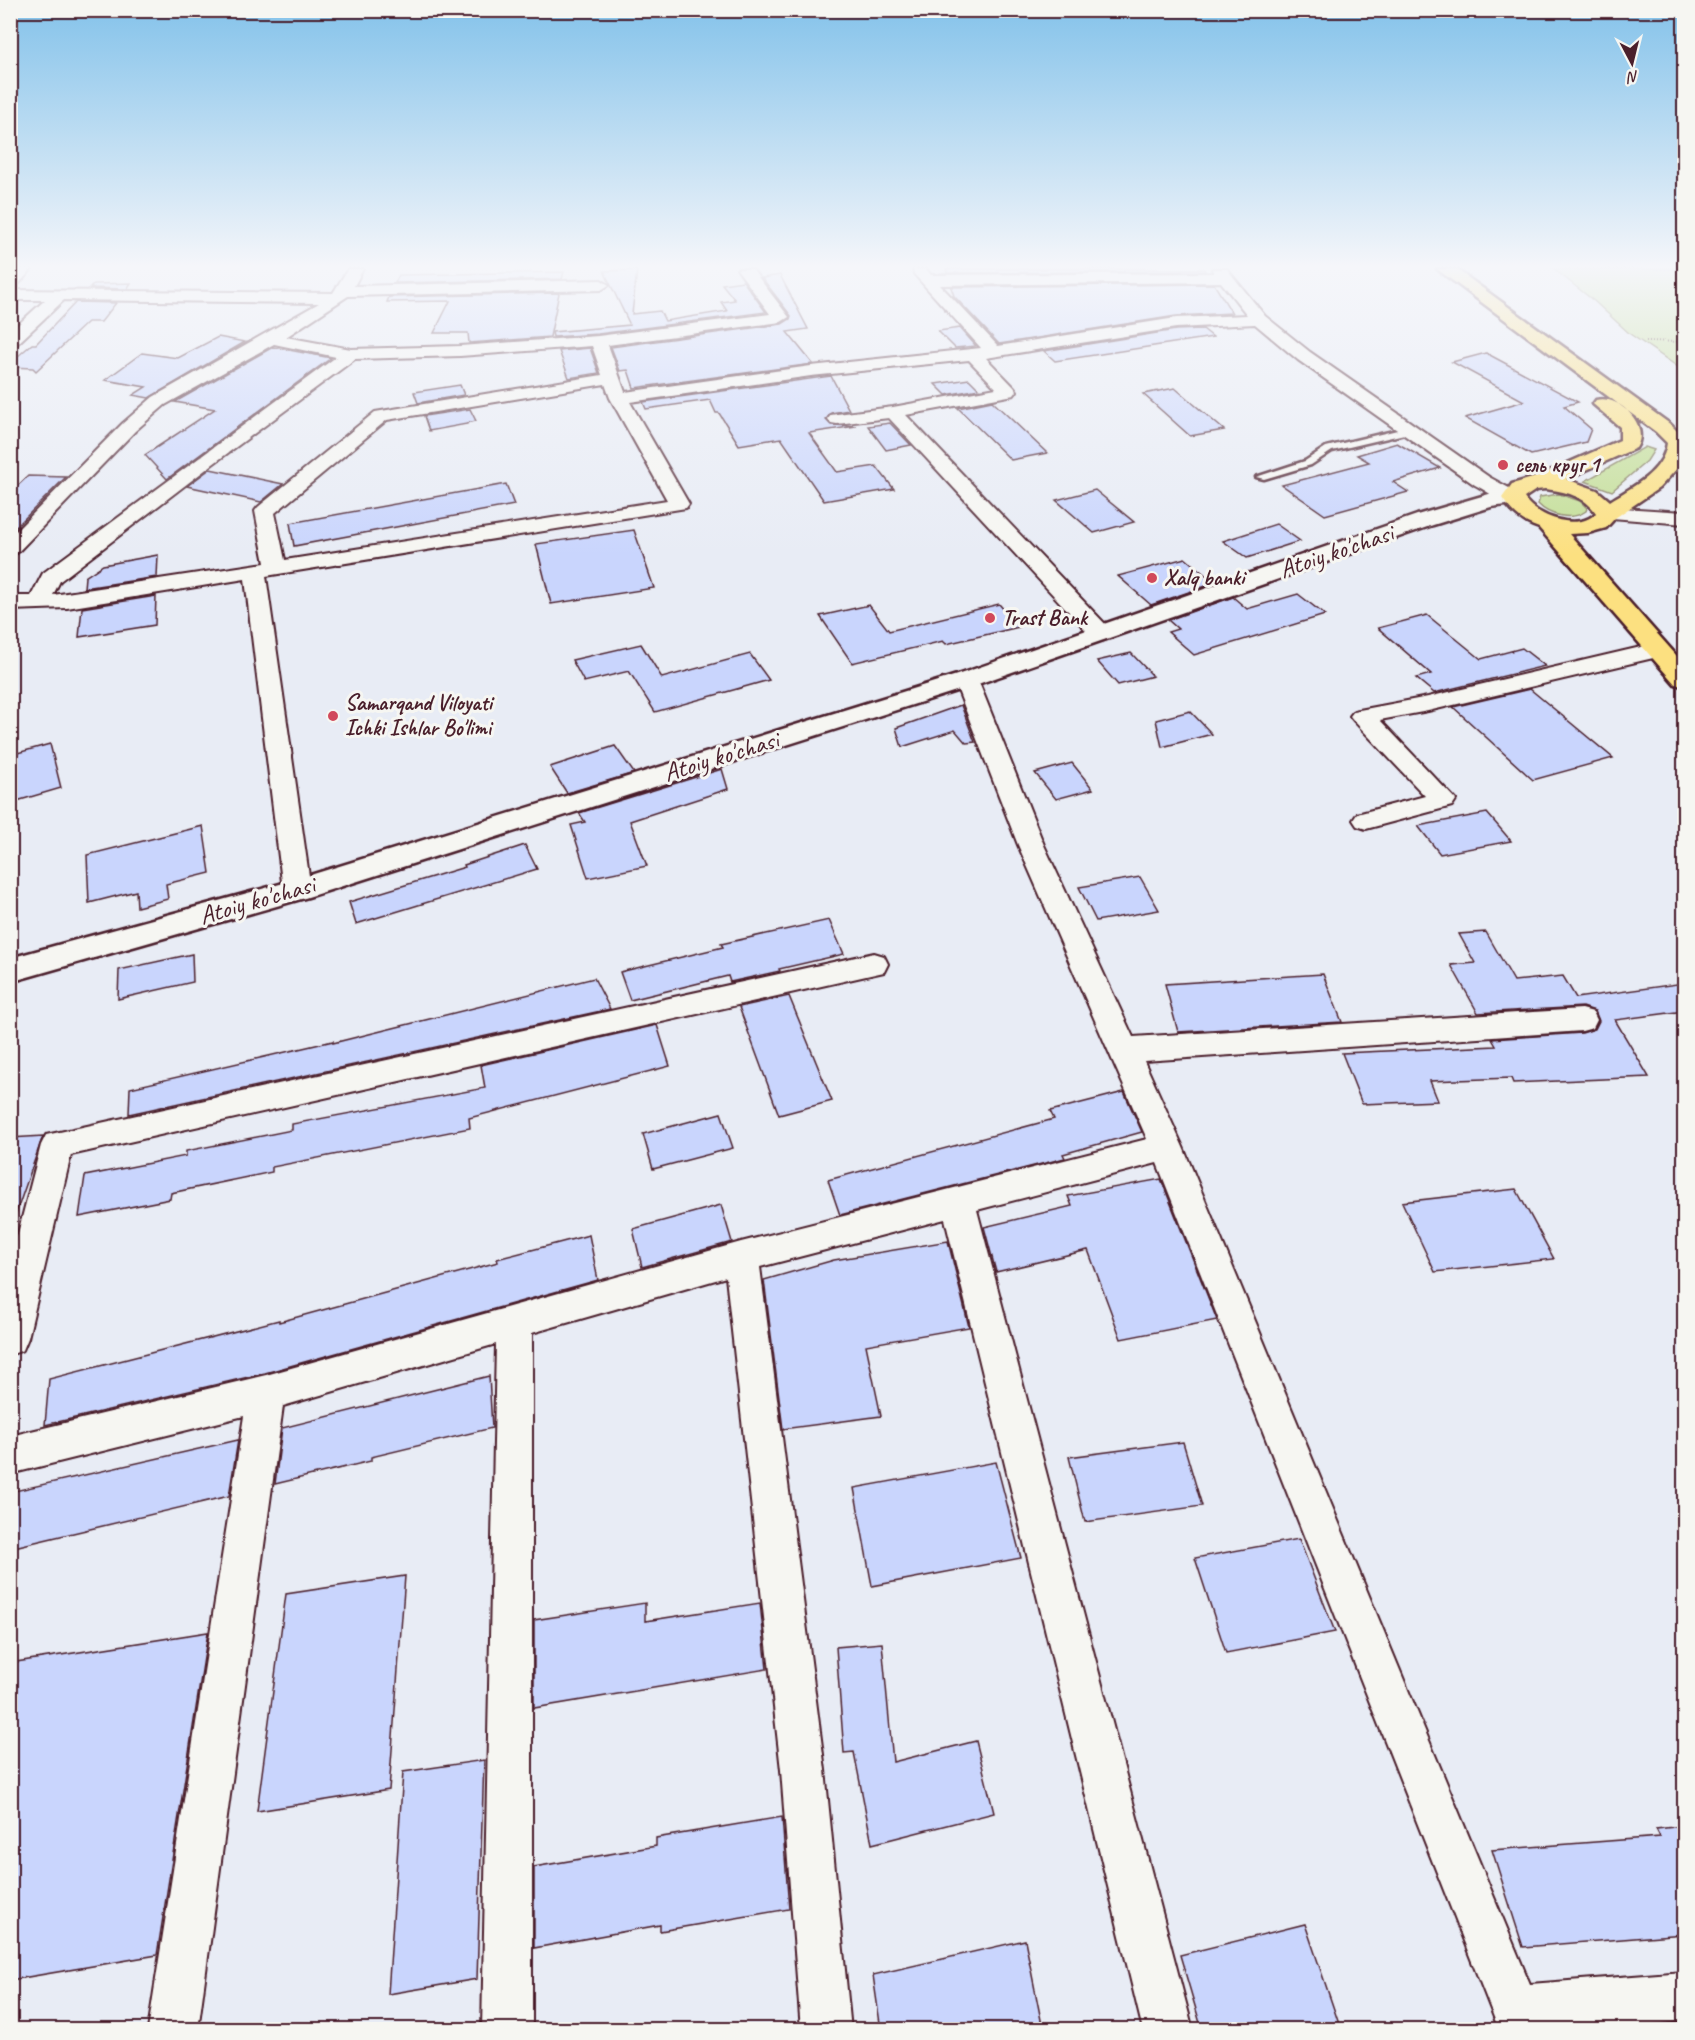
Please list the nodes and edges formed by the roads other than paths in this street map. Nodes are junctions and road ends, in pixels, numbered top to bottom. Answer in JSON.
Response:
{"nodes":[{"id":1,"x":225,"y":364,"type":"edge"},
{"id":2,"x":337,"y":364,"type":"edge"},
{"id":3,"x":607,"y":364,"type":"edge"},
{"id":4,"x":870,"y":364,"type":"edge"},
{"id":5,"x":983,"y":364,"type":"edge"},
{"id":6,"x":1316,"y":364,"type":"edge"},
{"id":7,"x":1549,"y":364,"type":"edge"},
{"id":8,"x":1576,"y":364,"type":"edge"},
{"id":9,"x":613,"y":378,"type":"junction"},
{"id":10,"x":619,"y":398,"type":"junction"},
{"id":11,"x":893,"y":412,"type":"junction"},
{"id":12,"x":837,"y":419,"type":"dead end"},
{"id":13,"x":1410,"y":430,"type":"junction"},
{"id":14,"x":1261,"y":477,"type":"dead end"},
{"id":15,"x":1540,"y":483,"type":"junction"},
{"id":16,"x":1513,"y":498,"type":"junction"},
{"id":17,"x":1603,"y":518,"type":"junction"},
{"id":18,"x":1684,"y":518,"type":"edge"},
{"id":19,"x":1425,"y":520,"type":"junction"},
{"id":20,"x":1547,"y":523,"type":"junction"},
{"id":21,"x":10,"y":549,"type":"edge"},
{"id":22,"x":265,"y":569,"type":"junction"},
{"id":23,"x":39,"y":602,"type":"junction"},
{"id":24,"x":10,"y":603,"type":"edge"},
{"id":25,"x":1101,"y":633,"type":"junction"},
{"id":26,"x":1658,"y":650,"type":"junction"},
{"id":27,"x":1684,"y":679,"type":"edge"},
{"id":28,"x":966,"y":680,"type":"junction"},
{"id":29,"x":1366,"y":820,"type":"dead end"},
{"id":30,"x":297,"y":890,"type":"junction"},
{"id":31,"x":873,"y":964,"type":"dead end"},
{"id":32,"x":10,"y":970,"type":"edge"},
{"id":33,"x":1582,"y":1020,"type":"dead end"},
{"id":34,"x":1124,"y":1050,"type":"junction"},
{"id":35,"x":1167,"y":1147,"type":"junction"},
{"id":36,"x":958,"y":1203,"type":"junction"},
{"id":37,"x":741,"y":1257,"type":"junction"},
{"id":38,"x":514,"y":1322,"type":"junction"},
{"id":39,"x":10,"y":1338,"type":"edge"},
{"id":40,"x":266,"y":1393,"type":"junction"},
{"id":41,"x":10,"y":1455,"type":"edge"},
{"id":42,"x":1684,"y":1997,"type":"edge"},
{"id":43,"x":1520,"y":2020,"type":"edge"},
{"id":44,"x":173,"y":2030,"type":"edge"},
{"id":45,"x":507,"y":2030,"type":"edge"},
{"id":46,"x":826,"y":2030,"type":"edge"},
{"id":47,"x":1168,"y":2030,"type":"edge"}],
"edges":[{"from":1,"to":21,"type":"street"},
{"from":2,"to":23,"type":"street"},
{"from":3,"to":9,"type":"street"},
{"from":4,"to":10,"type":"street"},
{"from":5,"to":11,"type":"street"},
{"from":6,"to":13,"type":"street"},
{"from":7,"to":15,"type":"main road"},
{"from":8,"to":17,"type":"main road"},
{"from":9,"to":10,"type":"street"},
{"from":9,"to":22,"type":"street"},
{"from":10,"to":22,"type":"street"},
{"from":11,"to":12,"type":"street"},
{"from":11,"to":25,"type":"street"},
{"from":13,"to":14,"type":"lane"},
{"from":13,"to":16,"type":"street"},
{"from":15,"to":16,"type":"main road"},
{"from":15,"to":17,"type":"main road"},
{"from":16,"to":19,"type":"street","name":"Atoiy ko'chasi"},
{"from":16,"to":20,"type":"main road"},
{"from":17,"to":18,"type":"street"},
{"from":17,"to":20,"type":"main road"},
{"from":17,"to":26,"type":"main road"},
{"from":19,"to":20,"type":"street","name":"Atoiy ko'chasi"},
{"from":19,"to":25,"type":"street","name":"Atoiy ko'chasi"},
{"from":20,"to":26,"type":"main road"},
{"from":22,"to":23,"type":"street"},
{"from":22,"to":30,"type":"street"},
{"from":23,"to":24,"type":"street"},
{"from":25,"to":28,"type":"street","name":"Atoiy ko'chasi"},
{"from":26,"to":27,"type":"main road"},
{"from":26,"to":29,"type":"street"},
{"from":28,"to":30,"type":"street","name":"Atoiy ko'chasi"},
{"from":28,"to":34,"type":"street"},
{"from":30,"to":32,"type":"street","name":"Atoiy ko'chasi"},
{"from":31,"to":39,"type":"street"},
{"from":33,"to":34,"type":"street"},
{"from":34,"to":35,"type":"street"},
{"from":35,"to":36,"type":"street"},
{"from":35,"to":43,"type":"street"},
{"from":36,"to":37,"type":"street"},
{"from":36,"to":47,"type":"street"},
{"from":37,"to":38,"type":"street"},
{"from":37,"to":46,"type":"street"},
{"from":38,"to":40,"type":"street"},
{"from":38,"to":45,"type":"street"},
{"from":40,"to":41,"type":"street"},
{"from":40,"to":44,"type":"street"},
{"from":42,"to":43,"type":"street"}]}
